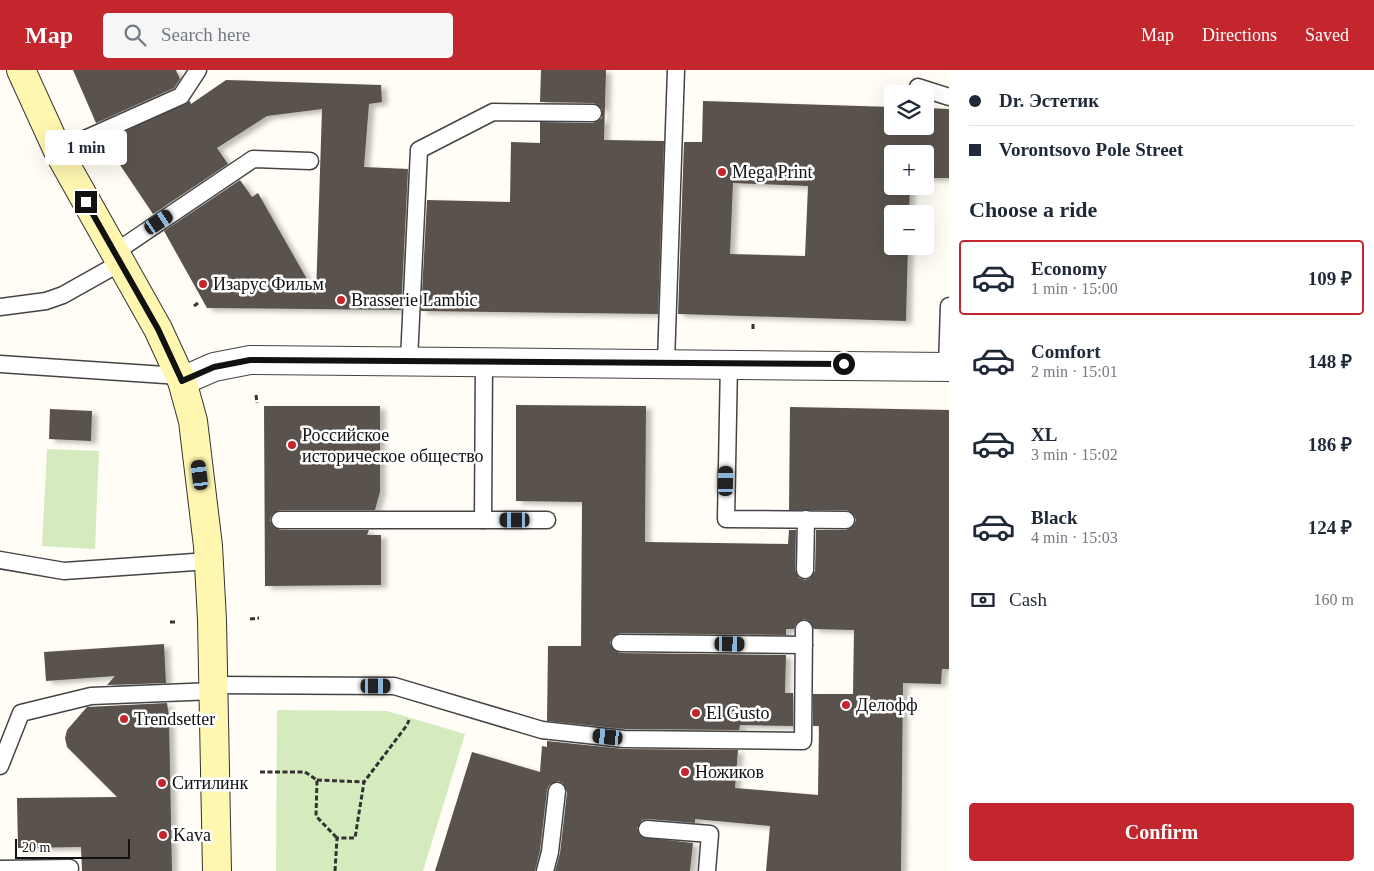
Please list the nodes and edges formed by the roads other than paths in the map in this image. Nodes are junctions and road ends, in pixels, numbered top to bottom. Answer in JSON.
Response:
{"nodes":[{"id":1,"x":21,"y":70,"type":"edge"},
{"id":2,"x":198,"y":70,"type":"edge"},
{"id":3,"x":676,"y":70,"type":"edge"},
{"id":4,"x":934,"y":92,"type":"edge"},
{"id":5,"x":949,"y":97,"type":"edge"},
{"id":6,"x":593,"y":113,"type":"dead end"},
{"id":7,"x":58,"y":151,"type":"junction"},
{"id":8,"x":310,"y":161,"type":"dead end"},
{"id":9,"x":117,"y":258,"type":"junction"},
{"id":10,"x":949,"y":306,"type":"edge"},
{"id":11,"x":0,"y":307,"type":"edge"},
{"id":12,"x":409,"y":360,"type":"junction"},
{"id":13,"x":484,"y":361,"type":"junction"},
{"id":14,"x":666,"y":362,"type":"junction"},
{"id":15,"x":729,"y":363,"type":"junction"},
{"id":16,"x":0,"y":364,"type":"edge"},
{"id":17,"x":948,"y":367,"type":"edge"},
{"id":18,"x":181,"y":378,"type":"junction"},
{"id":19,"x":806,"y":519,"type":"junction"},
{"id":20,"x":280,"y":520,"type":"dead end"},
{"id":21,"x":483,"y":520,"type":"junction"},
{"id":22,"x":547,"y":520,"type":"dead end"},
{"id":23,"x":846,"y":520,"type":"dead end"},
{"id":24,"x":0,"y":560,"type":"edge"},
{"id":25,"x":209,"y":561,"type":"junction"},
{"id":26,"x":805,"y":570,"type":"dead end"},
{"id":27,"x":620,"y":643,"type":"dead end"},
{"id":28,"x":214,"y":688,"type":"junction"},
{"id":29,"x":0,"y":766,"type":"edge"},
{"id":30,"x":557,"y":791,"type":"dead end"},
{"id":31,"x":647,"y":829,"type":"dead end"},
{"id":32,"x":70,"y":868,"type":"dead end"},
{"id":33,"x":0,"y":869,"type":"edge"},
{"id":34,"x":217,"y":871,"type":"edge"},
{"id":35,"x":545,"y":871,"type":"edge"},
{"id":36,"x":707,"y":871,"type":"edge"}],
"edges":[{"from":1,"to":7,"type":"street"},
{"from":2,"to":7,"type":"lane"},
{"from":3,"to":14,"type":"lane"},
{"from":4,"to":5,"type":"lane"},
{"from":6,"to":12,"type":"lane"},
{"from":7,"to":9,"type":"street"},
{"from":8,"to":9,"type":"lane"},
{"from":9,"to":11,"type":"lane"},
{"from":9,"to":18,"type":"street"},
{"from":10,"to":17,"type":"lane"},
{"from":12,"to":13,"type":"street"},
{"from":12,"to":18,"type":"street"},
{"from":13,"to":14,"type":"street"},
{"from":13,"to":21,"type":"lane"},
{"from":14,"to":15,"type":"street"},
{"from":15,"to":17,"type":"street"},
{"from":15,"to":19,"type":"lane"},
{"from":16,"to":18,"type":"lane"},
{"from":18,"to":25,"type":"street"},
{"from":19,"to":23,"type":"lane"},
{"from":19,"to":26,"type":"lane"},
{"from":20,"to":21,"type":"lane"},
{"from":21,"to":22,"type":"lane"},
{"from":24,"to":25,"type":"lane"},
{"from":25,"to":28,"type":"street"},
{"from":27,"to":28,"type":"lane"},
{"from":28,"to":29,"type":"lane"},
{"from":28,"to":34,"type":"street"},
{"from":30,"to":35,"type":"lane"},
{"from":31,"to":36,"type":"lane"},
{"from":32,"to":33,"type":"lane"}]}
